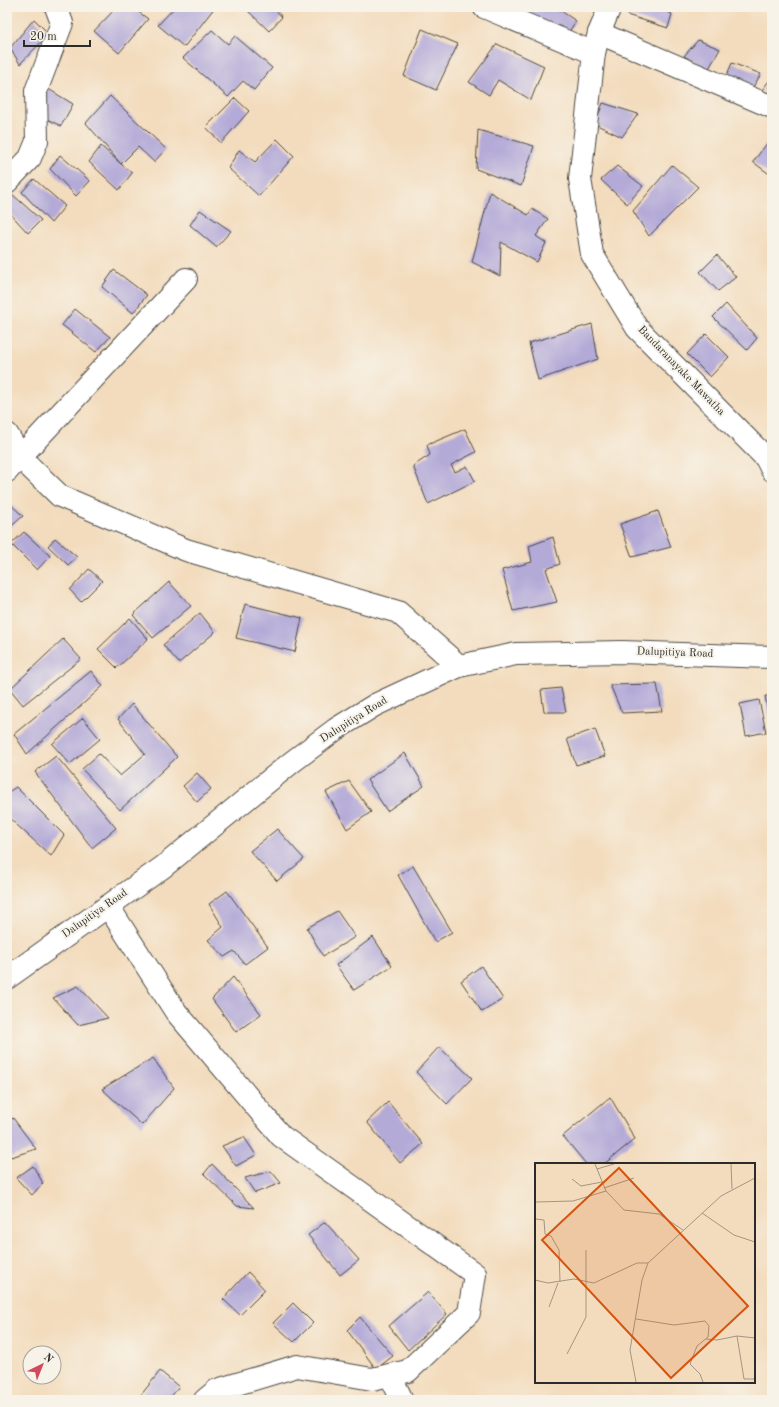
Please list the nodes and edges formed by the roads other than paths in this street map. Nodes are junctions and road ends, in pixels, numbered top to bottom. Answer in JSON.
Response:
{"nodes":[{"id":1,"x":56,"y":7,"type":"edge"},
{"id":2,"x":484,"y":7,"type":"edge"},
{"id":3,"x":610,"y":7,"type":"edge"},
{"id":4,"x":597,"y":43,"type":"junction"},
{"id":5,"x":772,"y":107,"type":"edge"},
{"id":6,"x":7,"y":182,"type":"edge"},
{"id":7,"x":186,"y":279,"type":"dead end"},
{"id":8,"x":7,"y":434,"type":"edge"},
{"id":9,"x":14,"y":464,"type":"edge"},
{"id":10,"x":772,"y":470,"type":"edge"},
{"id":11,"x":772,"y":657,"type":"edge"},
{"id":12,"x":459,"y":666,"type":"junction"},
{"id":13,"x":108,"y":906,"type":"junction"},
{"id":14,"x":7,"y":978,"type":"edge"},
{"id":15,"x":390,"y":1375,"type":"junction"},
{"id":16,"x":205,"y":1400,"type":"edge"},
{"id":17,"x":402,"y":1400,"type":"edge"}],
"edges":[{"from":1,"to":6,"type":"street"},
{"from":2,"to":4,"type":"street"},
{"from":3,"to":4,"type":"street","name":"Bandaranayake Mawatha"},
{"from":4,"to":5,"type":"street"},
{"from":4,"to":10,"type":"street","name":"Bandaranayake Mawatha"},
{"from":7,"to":9,"type":"street"},
{"from":8,"to":9,"type":"street"},
{"from":9,"to":12,"type":"street"},
{"from":11,"to":12,"type":"street","name":"Dalupitiya Road"},
{"from":12,"to":13,"type":"street","name":"Dalupitiya Road"},
{"from":13,"to":14,"type":"street","name":"Dalupitiya Road"},
{"from":13,"to":15,"type":"street"},
{"from":15,"to":16,"type":"street"},
{"from":15,"to":17,"type":"street"}]}
